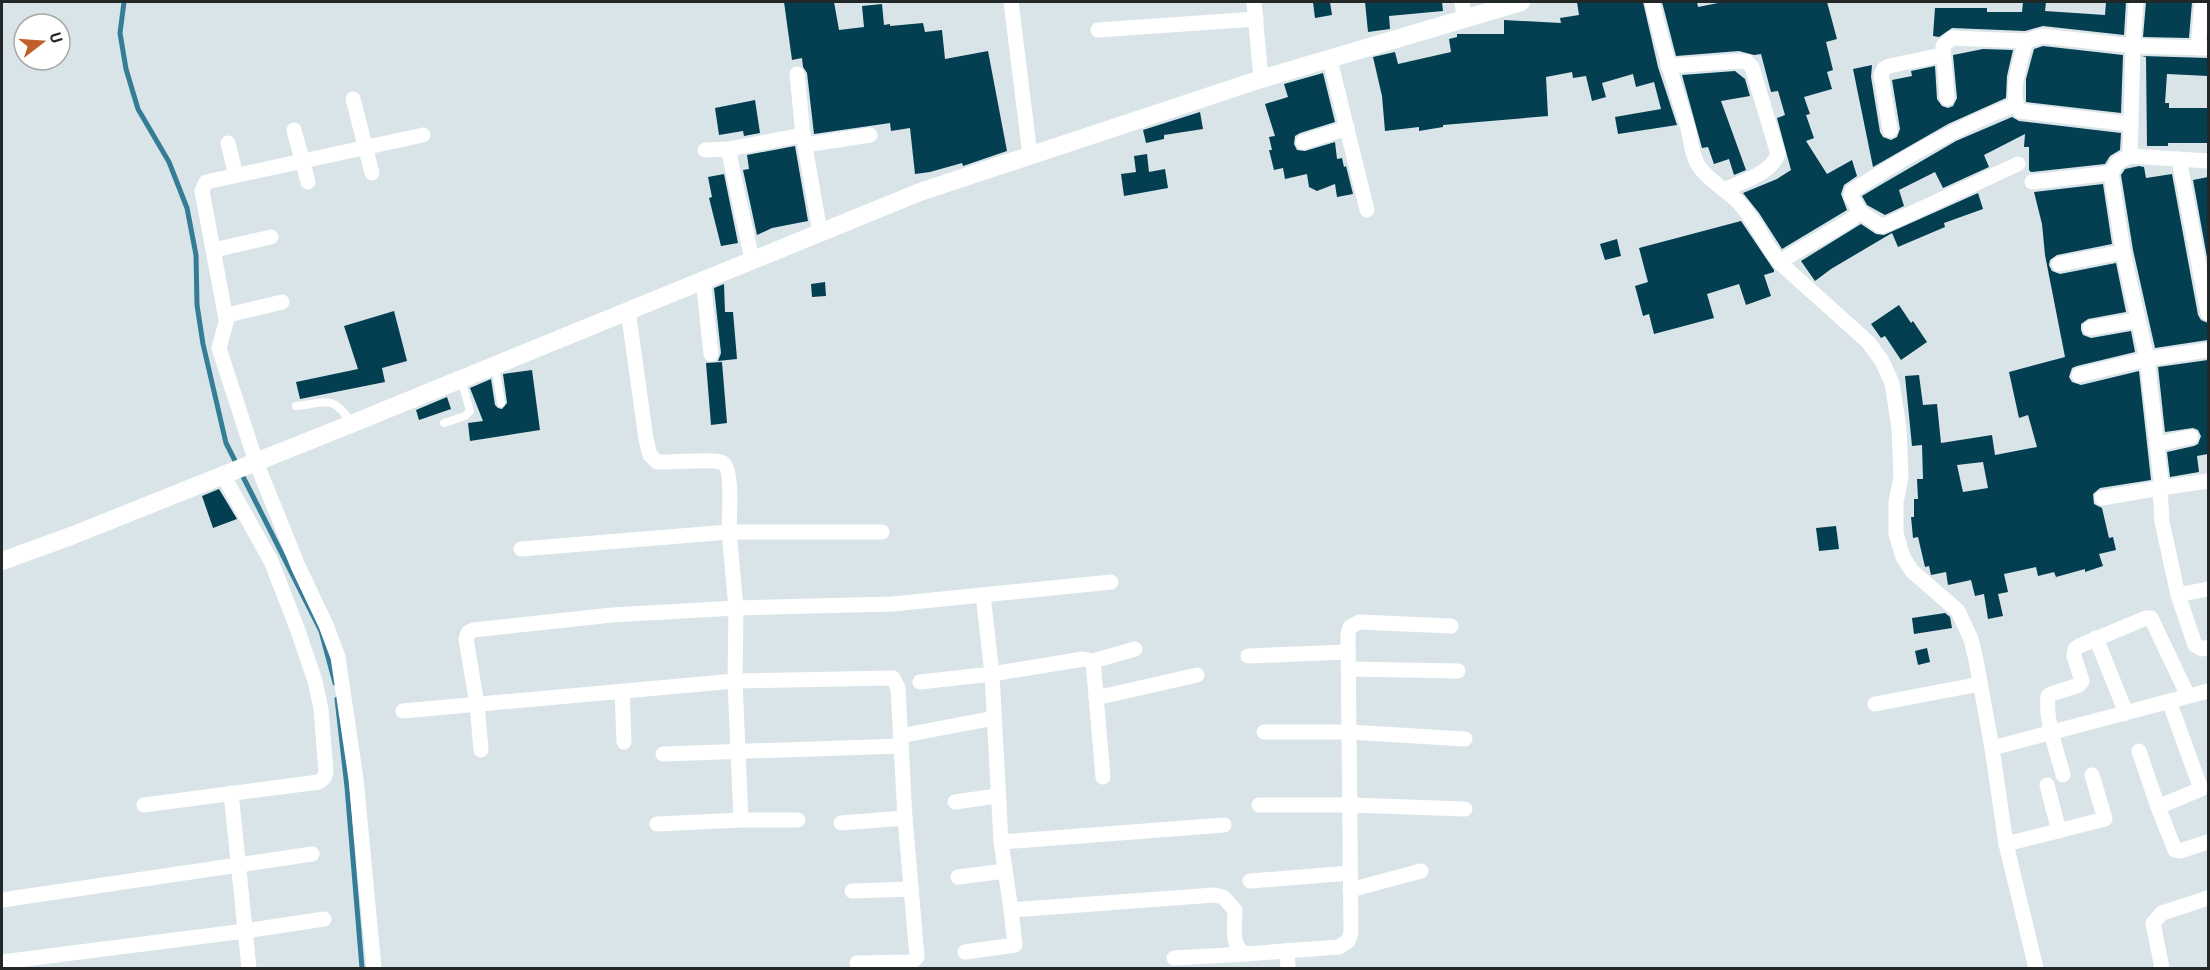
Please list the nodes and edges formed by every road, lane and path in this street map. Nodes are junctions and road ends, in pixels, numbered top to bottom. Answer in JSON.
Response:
{"nodes":[{"id":1,"x":1011,"y":2,"type":"edge"},
{"id":2,"x":1254,"y":2,"type":"edge"},
{"id":3,"x":1516,"y":2,"type":"edge"},
{"id":4,"x":1652,"y":2,"type":"edge"},
{"id":5,"x":2136,"y":2,"type":"edge"},
{"id":6,"x":2202,"y":2,"type":"edge"},
{"id":7,"x":1463,"y":9,"type":"edge"},
{"id":8,"x":1256,"y":19,"type":"junction"},
{"id":9,"x":1098,"y":30,"type":"dead end"},
{"id":10,"x":2026,"y":41,"type":"junction"},
{"id":11,"x":2133,"y":46,"type":"junction"},
{"id":12,"x":2203,"y":48,"type":"edge"},
{"id":13,"x":1942,"y":55,"type":"junction"},
{"id":14,"x":1330,"y":60,"type":"junction"},
{"id":15,"x":1668,"y":66,"type":"junction"},
{"id":16,"x":796,"y":74,"type":"dead end"},
{"id":17,"x":1261,"y":79,"type":"junction"},
{"id":18,"x":1947,"y":98,"type":"dead end"},
{"id":19,"x":353,"y":99,"type":"dead end"},
{"id":20,"x":2015,"y":105,"type":"junction"},
{"id":21,"x":2131,"y":123,"type":"junction"},
{"id":22,"x":1347,"y":128,"type":"junction"},
{"id":23,"x":294,"y":130,"type":"dead end"},
{"id":24,"x":1890,"y":130,"type":"dead end"},
{"id":25,"x":423,"y":135,"type":"dead end"},
{"id":26,"x":870,"y":135,"type":"dead end"},
{"id":27,"x":804,"y":140,"type":"junction"},
{"id":28,"x":1303,"y":142,"type":"dead end"},
{"id":29,"x":228,"y":143,"type":"dead end"},
{"id":30,"x":365,"y":148,"type":"junction"},
{"id":31,"x":728,"y":148,"type":"junction"},
{"id":32,"x":705,"y":150,"type":"dead end"},
{"id":33,"x":1030,"y":155,"type":"junction"},
{"id":34,"x":2130,"y":156,"type":"junction"},
{"id":35,"x":2179,"y":159,"type":"junction"},
{"id":36,"x":303,"y":161,"type":"junction"},
{"id":37,"x":2208,"y":161,"type":"edge"},
{"id":38,"x":2018,"y":164,"type":"dead end"},
{"id":39,"x":372,"y":173,"type":"dead end"},
{"id":40,"x":2111,"y":173,"type":"junction"},
{"id":41,"x":236,"y":175,"type":"junction"},
{"id":42,"x":308,"y":182,"type":"dead end"},
{"id":43,"x":2032,"y":182,"type":"dead end"},
{"id":44,"x":1725,"y":190,"type":"junction"},
{"id":45,"x":1367,"y":210,"type":"dead end"},
{"id":46,"x":1860,"y":213,"type":"junction"},
{"id":47,"x":820,"y":232,"type":"junction"},
{"id":48,"x":271,"y":237,"type":"dead end"},
{"id":49,"x":214,"y":250,"type":"junction"},
{"id":50,"x":2123,"y":252,"type":"junction"},
{"id":51,"x":752,"y":259,"type":"junction"},
{"id":52,"x":1779,"y":262,"type":"junction"},
{"id":53,"x":2059,"y":264,"type":"dead end"},
{"id":54,"x":703,"y":279,"type":"junction"},
{"id":55,"x":282,"y":302,"type":"dead end"},
{"id":56,"x":628,"y":310,"type":"junction"},
{"id":57,"x":2208,"y":313,"type":"edge"},
{"id":58,"x":226,"y":319,"type":"junction"},
{"id":59,"x":2138,"y":320,"type":"junction"},
{"id":60,"x":2090,"y":328,"type":"dead end"},
{"id":61,"x":2208,"y":350,"type":"edge"},
{"id":62,"x":711,"y":354,"type":"dead end"},
{"id":63,"x":2147,"y":359,"type":"junction"},
{"id":64,"x":495,"y":364,"type":"junction"},
{"id":65,"x":2079,"y":375,"type":"dead end"},
{"id":66,"x":461,"y":378,"type":"junction"},
{"id":67,"x":501,"y":403,"type":"dead end"},
{"id":68,"x":296,"y":406,"type":"dead end"},
{"id":69,"x":444,"y":423,"type":"dead end"},
{"id":70,"x":351,"y":424,"type":"junction"},
{"id":71,"x":2191,"y":437,"type":"dead end"},
{"id":72,"x":2157,"y":444,"type":"junction"},
{"id":73,"x":252,"y":464,"type":"junction"},
{"id":74,"x":226,"y":474,"type":"junction"},
{"id":75,"x":2208,"y":481,"type":"edge"},
{"id":76,"x":2160,"y":488,"type":"junction"},
{"id":77,"x":2102,"y":498,"type":"dead end"},
{"id":78,"x":729,"y":532,"type":"junction"},
{"id":79,"x":882,"y":532,"type":"dead end"},
{"id":80,"x":521,"y":549,"type":"dead end"},
{"id":81,"x":2,"y":561,"type":"edge"},
{"id":82,"x":1111,"y":582,"type":"dead end"},
{"id":83,"x":2208,"y":589,"type":"edge"},
{"id":84,"x":983,"y":595,"type":"junction"},
{"id":85,"x":2178,"y":595,"type":"junction"},
{"id":86,"x":736,"y":608,"type":"junction"},
{"id":87,"x":1451,"y":626,"type":"dead end"},
{"id":88,"x":2097,"y":638,"type":"junction"},
{"id":89,"x":2208,"y":647,"type":"edge"},
{"id":90,"x":1135,"y":649,"type":"dead end"},
{"id":91,"x":1348,"y":652,"type":"junction"},
{"id":92,"x":1248,"y":656,"type":"dead end"},
{"id":93,"x":1093,"y":661,"type":"junction"},
{"id":94,"x":1348,"y":669,"type":"junction"},
{"id":95,"x":1458,"y":671,"type":"dead end"},
{"id":96,"x":992,"y":674,"type":"junction"},
{"id":97,"x":1197,"y":675,"type":"dead end"},
{"id":98,"x":735,"y":681,"type":"junction"},
{"id":99,"x":920,"y":682,"type":"dead end"},
{"id":100,"x":1980,"y":684,"type":"junction"},
{"id":101,"x":622,"y":691,"type":"junction"},
{"id":102,"x":2208,"y":691,"type":"edge"},
{"id":103,"x":2188,"y":696,"type":"junction"},
{"id":104,"x":1096,"y":698,"type":"junction"},
{"id":105,"x":2169,"y":701,"type":"junction"},
{"id":106,"x":477,"y":704,"type":"junction"},
{"id":107,"x":1875,"y":704,"type":"dead end"},
{"id":108,"x":402,"y":711,"type":"dead end"},
{"id":109,"x":2126,"y":713,"type":"junction"},
{"id":110,"x":994,"y":718,"type":"junction"},
{"id":111,"x":1264,"y":732,"type":"dead end"},
{"id":112,"x":1348,"y":732,"type":"junction"},
{"id":113,"x":2052,"y":732,"type":"junction"},
{"id":114,"x":1465,"y":739,"type":"dead end"},
{"id":115,"x":900,"y":741,"type":"junction"},
{"id":116,"x":624,"y":742,"type":"dead end"},
{"id":117,"x":1992,"y":748,"type":"junction"},
{"id":118,"x":481,"y":750,"type":"dead end"},
{"id":119,"x":2139,"y":751,"type":"dead end"},
{"id":120,"x":738,"y":752,"type":"junction"},
{"id":121,"x":663,"y":754,"type":"dead end"},
{"id":122,"x":2063,"y":775,"type":"dead end"},
{"id":123,"x":2092,"y":775,"type":"dead end"},
{"id":124,"x":1103,"y":777,"type":"dead end"},
{"id":125,"x":2047,"y":785,"type":"dead end"},
{"id":126,"x":2205,"y":787,"type":"edge"},
{"id":127,"x":231,"y":793,"type":"junction"},
{"id":128,"x":997,"y":796,"type":"junction"},
{"id":129,"x":954,"y":802,"type":"dead end"},
{"id":130,"x":144,"y":805,"type":"dead end"},
{"id":131,"x":1259,"y":805,"type":"dead end"},
{"id":132,"x":1350,"y":805,"type":"junction"},
{"id":133,"x":2158,"y":807,"type":"junction"},
{"id":134,"x":1465,"y":809,"type":"dead end"},
{"id":135,"x":905,"y":818,"type":"junction"},
{"id":136,"x":741,"y":820,"type":"junction"},
{"id":137,"x":798,"y":820,"type":"dead end"},
{"id":138,"x":841,"y":823,"type":"dead end"},
{"id":139,"x":657,"y":824,"type":"dead end"},
{"id":140,"x":1224,"y":825,"type":"dead end"},
{"id":141,"x":2059,"y":831,"type":"junction"},
{"id":142,"x":2208,"y":842,"type":"edge"},
{"id":143,"x":1001,"y":843,"type":"junction"},
{"id":144,"x":2006,"y":844,"type":"junction"},
{"id":145,"x":312,"y":854,"type":"dead end"},
{"id":146,"x":239,"y":866,"type":"junction"},
{"id":147,"x":1005,"y":871,"type":"junction"},
{"id":148,"x":1421,"y":871,"type":"dead end"},
{"id":149,"x":1350,"y":873,"type":"junction"},
{"id":150,"x":958,"y":876,"type":"dead end"},
{"id":151,"x":1250,"y":881,"type":"dead end"},
{"id":152,"x":911,"y":889,"type":"junction"},
{"id":153,"x":1350,"y":890,"type":"junction"},
{"id":154,"x":852,"y":891,"type":"dead end"},
{"id":155,"x":2208,"y":898,"type":"edge"},
{"id":156,"x":2,"y":900,"type":"edge"},
{"id":157,"x":1011,"y":910,"type":"junction"},
{"id":158,"x":324,"y":919,"type":"dead end"},
{"id":159,"x":246,"y":932,"type":"junction"},
{"id":160,"x":1287,"y":951,"type":"junction"},
{"id":161,"x":965,"y":952,"type":"dead end"},
{"id":162,"x":1245,"y":954,"type":"junction"},
{"id":163,"x":1174,"y":958,"type":"dead end"},
{"id":164,"x":2,"y":962,"type":"edge"},
{"id":165,"x":856,"y":963,"type":"dead end"},
{"id":166,"x":249,"y":969,"type":"edge"},
{"id":167,"x":374,"y":969,"type":"edge"},
{"id":168,"x":1288,"y":969,"type":"edge"},
{"id":169,"x":2036,"y":969,"type":"edge"},
{"id":170,"x":2162,"y":969,"type":"edge"}],
"edges":[{"from":1,"to":33,"type":"street"},
{"from":2,"to":8,"type":"street"},
{"from":3,"to":7,"type":"street"},
{"from":4,"to":15,"type":"street"},
{"from":5,"to":11,"type":"street"},
{"from":6,"to":12,"type":"street"},
{"from":7,"to":14,"type":"street"},
{"from":8,"to":9,"type":"street"},
{"from":8,"to":17,"type":"street"},
{"from":10,"to":11,"type":"street"},
{"from":10,"to":13,"type":"street"},
{"from":10,"to":20,"type":"street"},
{"from":11,"to":12,"type":"street"},
{"from":11,"to":21,"type":"street"},
{"from":13,"to":18,"type":"street"},
{"from":13,"to":24,"type":"street"},
{"from":14,"to":17,"type":"street"},
{"from":14,"to":22,"type":"street"},
{"from":15,"to":44,"type":"street"},
{"from":15,"to":44,"type":"street"},
{"from":16,"to":27,"type":"street"},
{"from":17,"to":33,"type":"street"},
{"from":19,"to":30,"type":"street"},
{"from":20,"to":21,"type":"street"},
{"from":20,"to":46,"type":"street"},
{"from":21,"to":34,"type":"street"},
{"from":22,"to":28,"type":"street"},
{"from":22,"to":45,"type":"street"},
{"from":23,"to":36,"type":"street"},
{"from":25,"to":30,"type":"street"},
{"from":26,"to":27,"type":"street"},
{"from":27,"to":31,"type":"street"},
{"from":27,"to":47,"type":"street"},
{"from":29,"to":41,"type":"street"},
{"from":30,"to":36,"type":"street"},
{"from":30,"to":39,"type":"street"},
{"from":31,"to":32,"type":"street"},
{"from":31,"to":51,"type":"street"},
{"from":33,"to":47,"type":"street"},
{"from":34,"to":35,"type":"street"},
{"from":34,"to":40,"type":"street"},
{"from":35,"to":37,"type":"street"},
{"from":35,"to":57,"type":"street"},
{"from":36,"to":41,"type":"street"},
{"from":36,"to":42,"type":"street"},
{"from":38,"to":46,"type":"street"},
{"from":40,"to":43,"type":"street"},
{"from":40,"to":50,"type":"street"},
{"from":41,"to":49,"type":"street"},
{"from":44,"to":52,"type":"street"},
{"from":46,"to":52,"type":"street"},
{"from":47,"to":51,"type":"street"},
{"from":48,"to":49,"type":"street"},
{"from":49,"to":58,"type":"street"},
{"from":50,"to":53,"type":"street"},
{"from":50,"to":59,"type":"street"},
{"from":51,"to":54,"type":"street"},
{"from":52,"to":100,"type":"street"},
{"from":54,"to":56,"type":"street"},
{"from":54,"to":62,"type":"street"},
{"from":55,"to":58,"type":"street"},
{"from":56,"to":64,"type":"street"},
{"from":56,"to":78,"type":"street"},
{"from":58,"to":73,"type":"street"},
{"from":59,"to":60,"type":"street"},
{"from":59,"to":63,"type":"street"},
{"from":61,"to":63,"type":"street"},
{"from":63,"to":65,"type":"street"},
{"from":63,"to":72,"type":"street"},
{"from":64,"to":66,"type":"street"},
{"from":64,"to":67,"type":"lane"},
{"from":66,"to":69,"type":"lane"},
{"from":66,"to":70,"type":"street"},
{"from":68,"to":70,"type":"lane"},
{"from":70,"to":73,"type":"street"},
{"from":71,"to":72,"type":"street"},
{"from":72,"to":76,"type":"street"},
{"from":73,"to":74,"type":"street"},
{"from":73,"to":167,"type":"street"},
{"from":74,"to":81,"type":"street"},
{"from":74,"to":127,"type":"street"},
{"from":75,"to":76,"type":"street"},
{"from":76,"to":77,"type":"street"},
{"from":76,"to":85,"type":"street"},
{"from":78,"to":79,"type":"street"},
{"from":78,"to":80,"type":"street"},
{"from":78,"to":86,"type":"street"},
{"from":82,"to":84,"type":"street"},
{"from":83,"to":85,"type":"street"},
{"from":84,"to":86,"type":"street"},
{"from":84,"to":96,"type":"street"},
{"from":85,"to":89,"type":"street"},
{"from":86,"to":98,"type":"street"},
{"from":86,"to":106,"type":"street"},
{"from":87,"to":91,"type":"street"},
{"from":88,"to":103,"type":"street"},
{"from":88,"to":109,"type":"street"},
{"from":88,"to":113,"type":"street"},
{"from":90,"to":93,"type":"street"},
{"from":91,"to":92,"type":"street"},
{"from":91,"to":94,"type":"street"},
{"from":93,"to":96,"type":"street"},
{"from":93,"to":104,"type":"street"},
{"from":94,"to":95,"type":"street"},
{"from":94,"to":112,"type":"street"},
{"from":96,"to":99,"type":"street"},
{"from":96,"to":110,"type":"street"},
{"from":97,"to":104,"type":"street"},
{"from":98,"to":101,"type":"street"},
{"from":98,"to":115,"type":"street"},
{"from":98,"to":120,"type":"street"},
{"from":100,"to":107,"type":"street"},
{"from":100,"to":117,"type":"street"},
{"from":101,"to":106,"type":"street"},
{"from":101,"to":116,"type":"street"},
{"from":102,"to":103,"type":"street"},
{"from":103,"to":105,"type":"street"},
{"from":104,"to":124,"type":"street"},
{"from":105,"to":109,"type":"street"},
{"from":105,"to":126,"type":"street"},
{"from":106,"to":108,"type":"street"},
{"from":106,"to":118,"type":"street"},
{"from":109,"to":113,"type":"street"},
{"from":110,"to":115,"type":"street"},
{"from":110,"to":128,"type":"street"},
{"from":111,"to":112,"type":"street"},
{"from":112,"to":114,"type":"street"},
{"from":112,"to":132,"type":"street"},
{"from":113,"to":117,"type":"street"},
{"from":113,"to":122,"type":"street"},
{"from":115,"to":120,"type":"street"},
{"from":115,"to":135,"type":"street"},
{"from":117,"to":144,"type":"street"},
{"from":119,"to":133,"type":"street"},
{"from":120,"to":121,"type":"street"},
{"from":120,"to":136,"type":"street"},
{"from":123,"to":141,"type":"street"},
{"from":125,"to":141,"type":"street"},
{"from":126,"to":133,"type":"street"},
{"from":127,"to":130,"type":"street"},
{"from":127,"to":146,"type":"street"},
{"from":128,"to":129,"type":"street"},
{"from":128,"to":143,"type":"street"},
{"from":131,"to":132,"type":"street"},
{"from":132,"to":134,"type":"street"},
{"from":132,"to":149,"type":"street"},
{"from":133,"to":142,"type":"street"},
{"from":135,"to":138,"type":"street"},
{"from":135,"to":152,"type":"street"},
{"from":136,"to":137,"type":"street"},
{"from":136,"to":139,"type":"street"},
{"from":140,"to":143,"type":"street"},
{"from":141,"to":144,"type":"street"},
{"from":143,"to":147,"type":"street"},
{"from":144,"to":169,"type":"street"},
{"from":145,"to":146,"type":"street"},
{"from":146,"to":156,"type":"street"},
{"from":146,"to":159,"type":"street"},
{"from":147,"to":150,"type":"street"},
{"from":147,"to":157,"type":"street"},
{"from":148,"to":153,"type":"street"},
{"from":149,"to":151,"type":"street"},
{"from":149,"to":153,"type":"street"},
{"from":152,"to":154,"type":"street"},
{"from":152,"to":165,"type":"street"},
{"from":153,"to":160,"type":"street"},
{"from":155,"to":170,"type":"street"},
{"from":157,"to":161,"type":"street"},
{"from":157,"to":162,"type":"street"},
{"from":158,"to":159,"type":"street"},
{"from":159,"to":164,"type":"street"},
{"from":159,"to":166,"type":"street"},
{"from":160,"to":162,"type":"street"},
{"from":160,"to":168,"type":"street"},
{"from":162,"to":163,"type":"street"}]}
